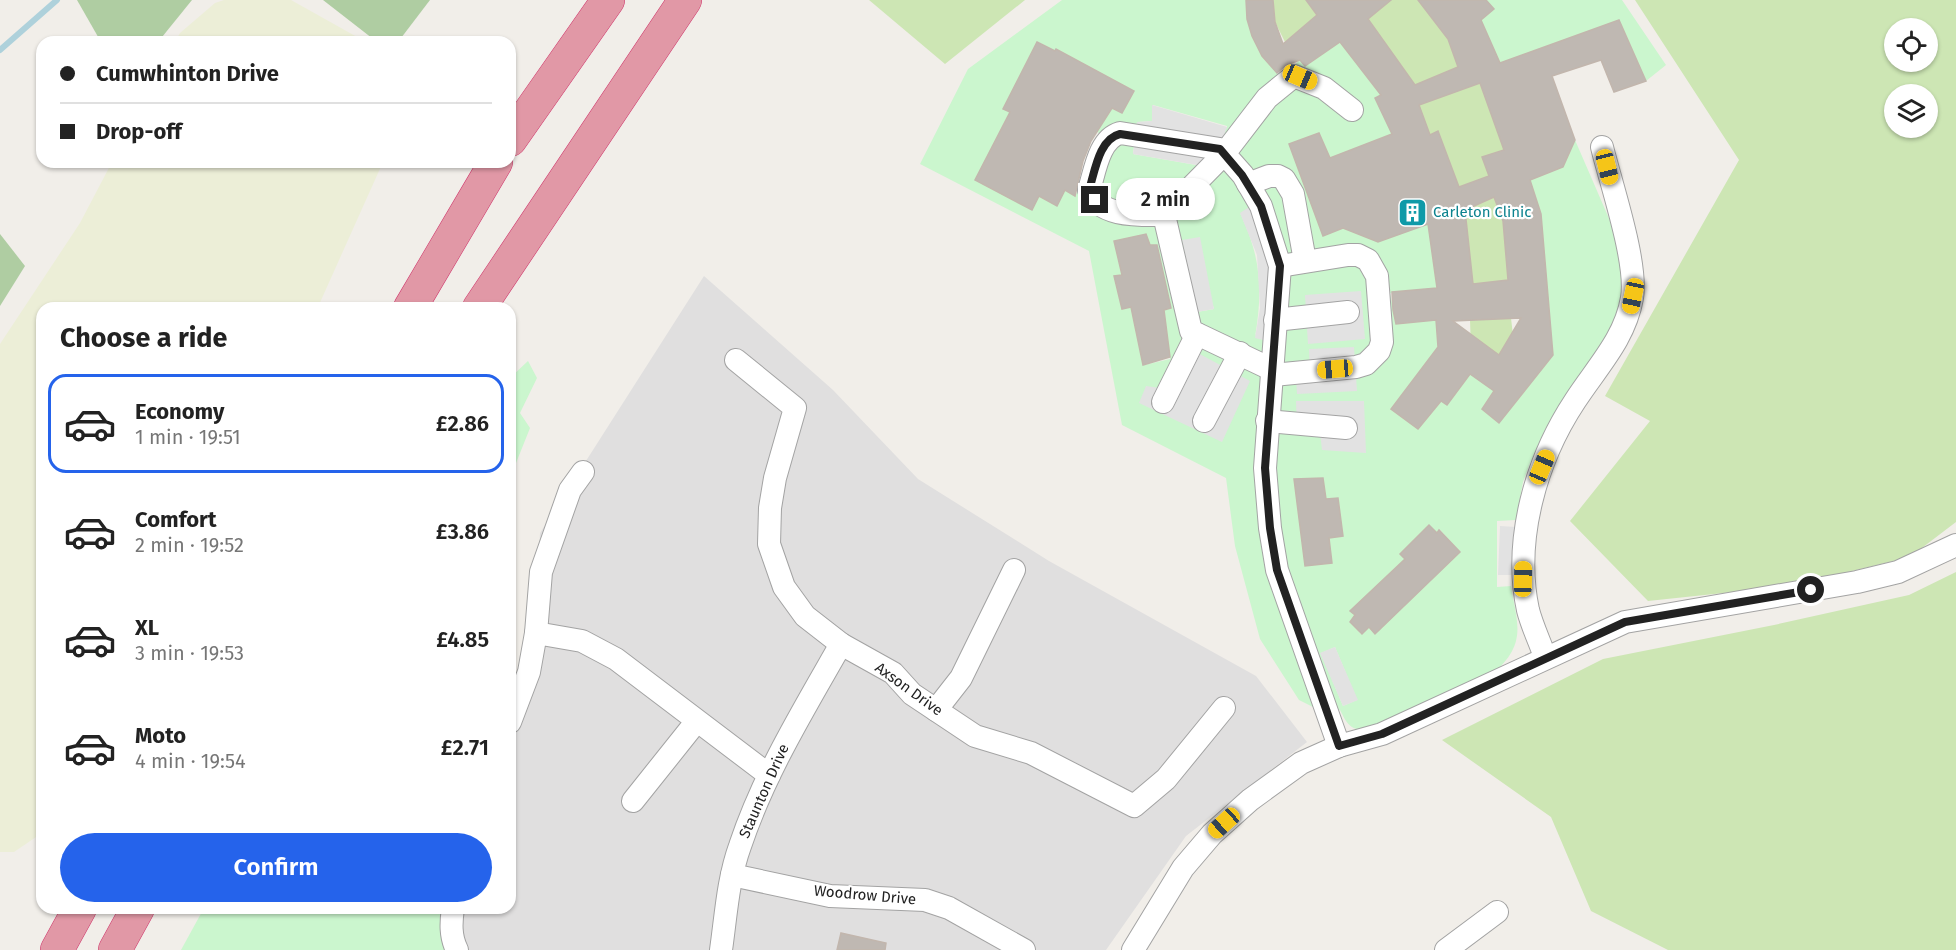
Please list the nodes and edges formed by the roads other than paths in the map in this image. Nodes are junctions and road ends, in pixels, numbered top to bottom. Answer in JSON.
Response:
{"nodes":[{"id":1,"x":608,"y":0,"type":"edge"},
{"id":2,"x":685,"y":0,"type":"edge"},
{"id":3,"x":1352,"y":110,"type":"dead end"},
{"id":4,"x":516,"y":131,"type":"edge"},
{"id":5,"x":1602,"y":147,"type":"dead end"},
{"id":6,"x":1224,"y":154,"type":"junction"},
{"id":7,"x":492,"y":168,"type":"edge"},
{"id":8,"x":1248,"y":184,"type":"junction"},
{"id":9,"x":1164,"y":215,"type":"junction"},
{"id":10,"x":1305,"y":261,"type":"junction"},
{"id":11,"x":1280,"y":266,"type":"junction"},
{"id":12,"x":414,"y":302,"type":"edge"},
{"id":13,"x":483,"y":302,"type":"edge"},
{"id":14,"x":1348,"y":312,"type":"dead end"},
{"id":15,"x":1275,"y":320,"type":"junction"},
{"id":16,"x":1197,"y":334,"type":"junction"},
{"id":17,"x":1240,"y":353,"type":"junction"},
{"id":18,"x":736,"y":360,"type":"dead end"},
{"id":19,"x":1273,"y":372,"type":"junction"},
{"id":20,"x":1163,"y":402,"type":"dead end"},
{"id":21,"x":1204,"y":421,"type":"dead end"},
{"id":22,"x":1267,"y":421,"type":"junction"},
{"id":23,"x":1346,"y":428,"type":"dead end"},
{"id":24,"x":583,"y":472,"type":"dead end"},
{"id":25,"x":1956,"y":546,"type":"edge"},
{"id":26,"x":1014,"y":570,"type":"dead end"},
{"id":27,"x":536,"y":633,"type":"junction"},
{"id":28,"x":841,"y":644,"type":"junction"},
{"id":29,"x":1545,"y":657,"type":"junction"},
{"id":30,"x":516,"y":706,"type":"edge"},
{"id":31,"x":1224,"y":708,"type":"dead end"},
{"id":32,"x":936,"y":710,"type":"junction"},
{"id":33,"x":696,"y":722,"type":"junction"},
{"id":34,"x":1339,"y":746,"type":"junction"},
{"id":35,"x":769,"y":775,"type":"junction"},
{"id":36,"x":633,"y":801,"type":"dead end"},
{"id":37,"x":732,"y":875,"type":"junction"},
{"id":38,"x":1497,"y":912,"type":"dead end"},
{"id":39,"x":77,"y":914,"type":"edge"},
{"id":40,"x":135,"y":914,"type":"edge"},
{"id":41,"x":453,"y":914,"type":"edge"},
{"id":42,"x":57,"y":950,"type":"edge"},
{"id":43,"x":115,"y":950,"type":"edge"},
{"id":44,"x":457,"y":950,"type":"edge"},
{"id":45,"x":720,"y":950,"type":"edge"},
{"id":46,"x":1024,"y":950,"type":"edge"},
{"id":47,"x":1133,"y":950,"type":"edge"},
{"id":48,"x":1446,"y":950,"type":"edge"}],
"edges":[{"from":1,"to":4,"type":"highway"},
{"from":2,"to":13,"type":"highway"},
{"from":3,"to":6,"type":"street"},
{"from":5,"to":29,"type":"street"},
{"from":6,"to":8,"type":"street"},
{"from":6,"to":9,"type":"street"},
{"from":6,"to":9,"type":"street"},
{"from":7,"to":12,"type":"highway"},
{"from":8,"to":10,"type":"street"},
{"from":8,"to":11,"type":"street"},
{"from":9,"to":16,"type":"street"},
{"from":10,"to":11,"type":"street"},
{"from":10,"to":19,"type":"street"},
{"from":11,"to":15,"type":"street"},
{"from":14,"to":15,"type":"street"},
{"from":15,"to":19,"type":"street"},
{"from":16,"to":17,"type":"street"},
{"from":16,"to":20,"type":"street"},
{"from":17,"to":19,"type":"street"},
{"from":17,"to":21,"type":"street"},
{"from":18,"to":28,"type":"street","name":"Axson Drive"},
{"from":19,"to":22,"type":"street"},
{"from":22,"to":23,"type":"street"},
{"from":22,"to":34,"type":"street"},
{"from":24,"to":27,"type":"street"},
{"from":25,"to":29,"type":"street"},
{"from":26,"to":32,"type":"street"},
{"from":27,"to":30,"type":"street"},
{"from":27,"to":33,"type":"street"},
{"from":28,"to":32,"type":"street","name":"Axson Drive"},
{"from":28,"to":35,"type":"street","name":"Staunton Drive"},
{"from":29,"to":34,"type":"street"},
{"from":31,"to":32,"type":"street","name":"Axson Drive"},
{"from":33,"to":35,"type":"street"},
{"from":33,"to":36,"type":"street"},
{"from":34,"to":47,"type":"street"},
{"from":35,"to":37,"type":"street","name":"Staunton Drive"},
{"from":37,"to":45,"type":"street","name":"Staunton Drive"},
{"from":37,"to":46,"type":"street","name":"Woodrow Drive"},
{"from":38,"to":48,"type":"street"},
{"from":39,"to":42,"type":"highway"},
{"from":40,"to":43,"type":"highway"},
{"from":41,"to":44,"type":"street"}]}
